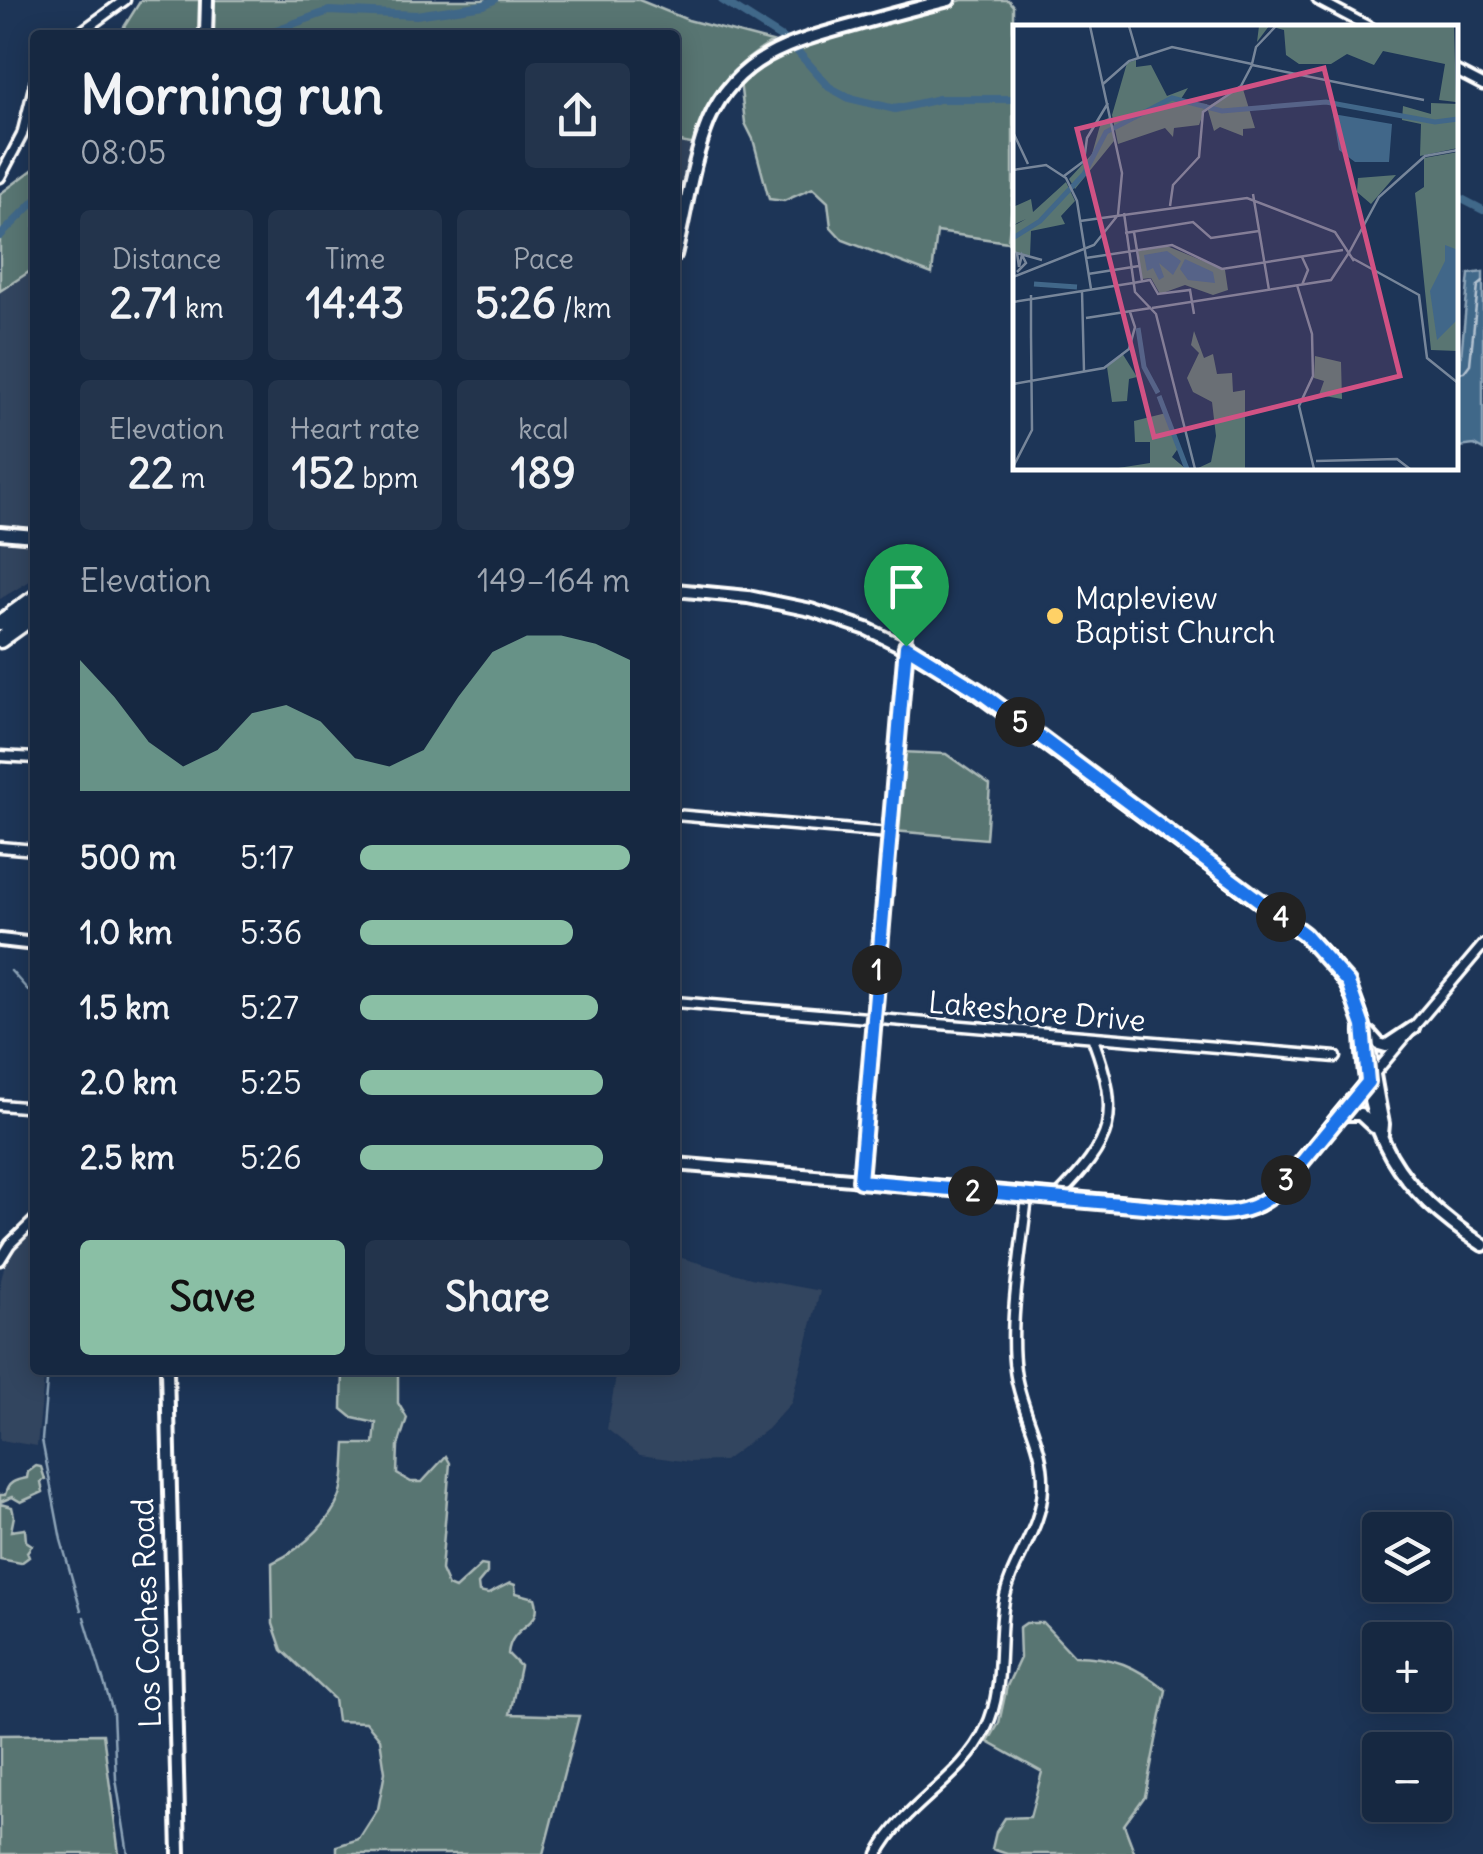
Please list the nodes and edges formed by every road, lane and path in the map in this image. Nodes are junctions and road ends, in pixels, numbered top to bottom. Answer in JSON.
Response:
{"nodes":[{"id":1,"x":125,"y":0,"type":"edge"},
{"id":2,"x":208,"y":0,"type":"edge"},
{"id":3,"x":948,"y":0,"type":"edge"},
{"id":4,"x":1318,"y":0,"type":"edge"},
{"id":5,"x":1365,"y":25,"type":"edge"},
{"id":6,"x":85,"y":30,"type":"edge"},
{"id":7,"x":206,"y":30,"type":"edge"},
{"id":8,"x":1458,"y":72,"type":"edge"},
{"id":9,"x":1483,"y":86,"type":"edge"},
{"id":10,"x":30,"y":103,"type":"edge"},
{"id":11,"x":0,"y":177,"type":"edge"},
{"id":12,"x":680,"y":235,"type":"edge"},
{"id":13,"x":0,"y":533,"type":"edge"},
{"id":14,"x":30,"y":536,"type":"edge"},
{"id":15,"x":680,"y":591,"type":"edge"},
{"id":16,"x":30,"y":602,"type":"edge"},
{"id":17,"x":905,"y":614,"type":"dead end"},
{"id":18,"x":30,"y":619,"type":"edge"},
{"id":19,"x":0,"y":623,"type":"edge"},
{"id":20,"x":0,"y":640,"type":"edge"},
{"id":21,"x":906,"y":646,"type":"junction"},
{"id":22,"x":0,"y":756,"type":"edge"},
{"id":23,"x":30,"y":758,"type":"edge"},
{"id":24,"x":680,"y":815,"type":"edge"},
{"id":25,"x":889,"y":833,"type":"junction"},
{"id":26,"x":0,"y":847,"type":"edge"},
{"id":27,"x":30,"y":850,"type":"edge"},
{"id":28,"x":0,"y":940,"type":"edge"},
{"id":29,"x":30,"y":943,"type":"edge"},
{"id":30,"x":1483,"y":945,"type":"edge"},
{"id":31,"x":680,"y":1002,"type":"edge"},
{"id":32,"x":874,"y":1020,"type":"junction"},
{"id":33,"x":1363,"y":1026,"type":"junction"},
{"id":34,"x":1413,"y":1028,"type":"junction"},
{"id":35,"x":1093,"y":1039,"type":"junction"},
{"id":36,"x":1336,"y":1057,"type":"dead end"},
{"id":37,"x":1371,"y":1078,"type":"junction"},
{"id":38,"x":0,"y":1105,"type":"edge"},
{"id":39,"x":30,"y":1108,"type":"edge"},
{"id":40,"x":1341,"y":1114,"type":"junction"},
{"id":41,"x":1382,"y":1134,"type":"junction"},
{"id":42,"x":680,"y":1164,"type":"edge"},
{"id":43,"x":860,"y":1181,"type":"junction"},
{"id":44,"x":1027,"y":1196,"type":"junction"},
{"id":45,"x":1056,"y":1199,"type":"junction"},
{"id":46,"x":30,"y":1225,"type":"edge"},
{"id":47,"x":1483,"y":1245,"type":"edge"},
{"id":48,"x":0,"y":1260,"type":"edge"},
{"id":49,"x":167,"y":1375,"type":"edge"},
{"id":50,"x":179,"y":1854,"type":"edge"},
{"id":51,"x":878,"y":1854,"type":"edge"}],
"edges":[{"from":1,"to":6,"type":"street"},
{"from":2,"to":7,"type":"main road"},
{"from":3,"to":12,"type":"main road"},
{"from":4,"to":5,"type":"street"},
{"from":8,"to":9,"type":"street"},
{"from":10,"to":11,"type":"street"},
{"from":13,"to":14,"type":"main road"},
{"from":15,"to":21,"type":"main road"},
{"from":16,"to":19,"type":"highway"},
{"from":17,"to":21,"type":"street"},
{"from":18,"to":20,"type":"highway"},
{"from":21,"to":25,"type":"street"},
{"from":21,"to":33,"type":"main road"},
{"from":22,"to":23,"type":"street"},
{"from":24,"to":25,"type":"street"},
{"from":25,"to":32,"type":"street"},
{"from":26,"to":27,"type":"street"},
{"from":28,"to":29,"type":"main road"},
{"from":30,"to":34,"type":"street"},
{"from":31,"to":32,"type":"street","name":"Lakeshore Drive"},
{"from":32,"to":35,"type":"street","name":"Lakeshore Drive"},
{"from":32,"to":43,"type":"street"},
{"from":33,"to":34,"type":"main road"},
{"from":33,"to":37,"type":"main road"},
{"from":34,"to":37,"type":"street"},
{"from":35,"to":36,"type":"street","name":"Lakeshore Drive"},
{"from":35,"to":45,"type":"street"},
{"from":37,"to":40,"type":"main road"},
{"from":37,"to":41,"type":"main road"},
{"from":38,"to":39,"type":"street"},
{"from":40,"to":41,"type":"main road"},
{"from":40,"to":45,"type":"main road"},
{"from":41,"to":47,"type":"main road"},
{"from":42,"to":43,"type":"main road"},
{"from":43,"to":44,"type":"main road"},
{"from":44,"to":45,"type":"main road"},
{"from":44,"to":51,"type":"street"},
{"from":46,"to":48,"type":"street"},
{"from":49,"to":50,"type":"main road","name":"Los Coches Road"}]}
